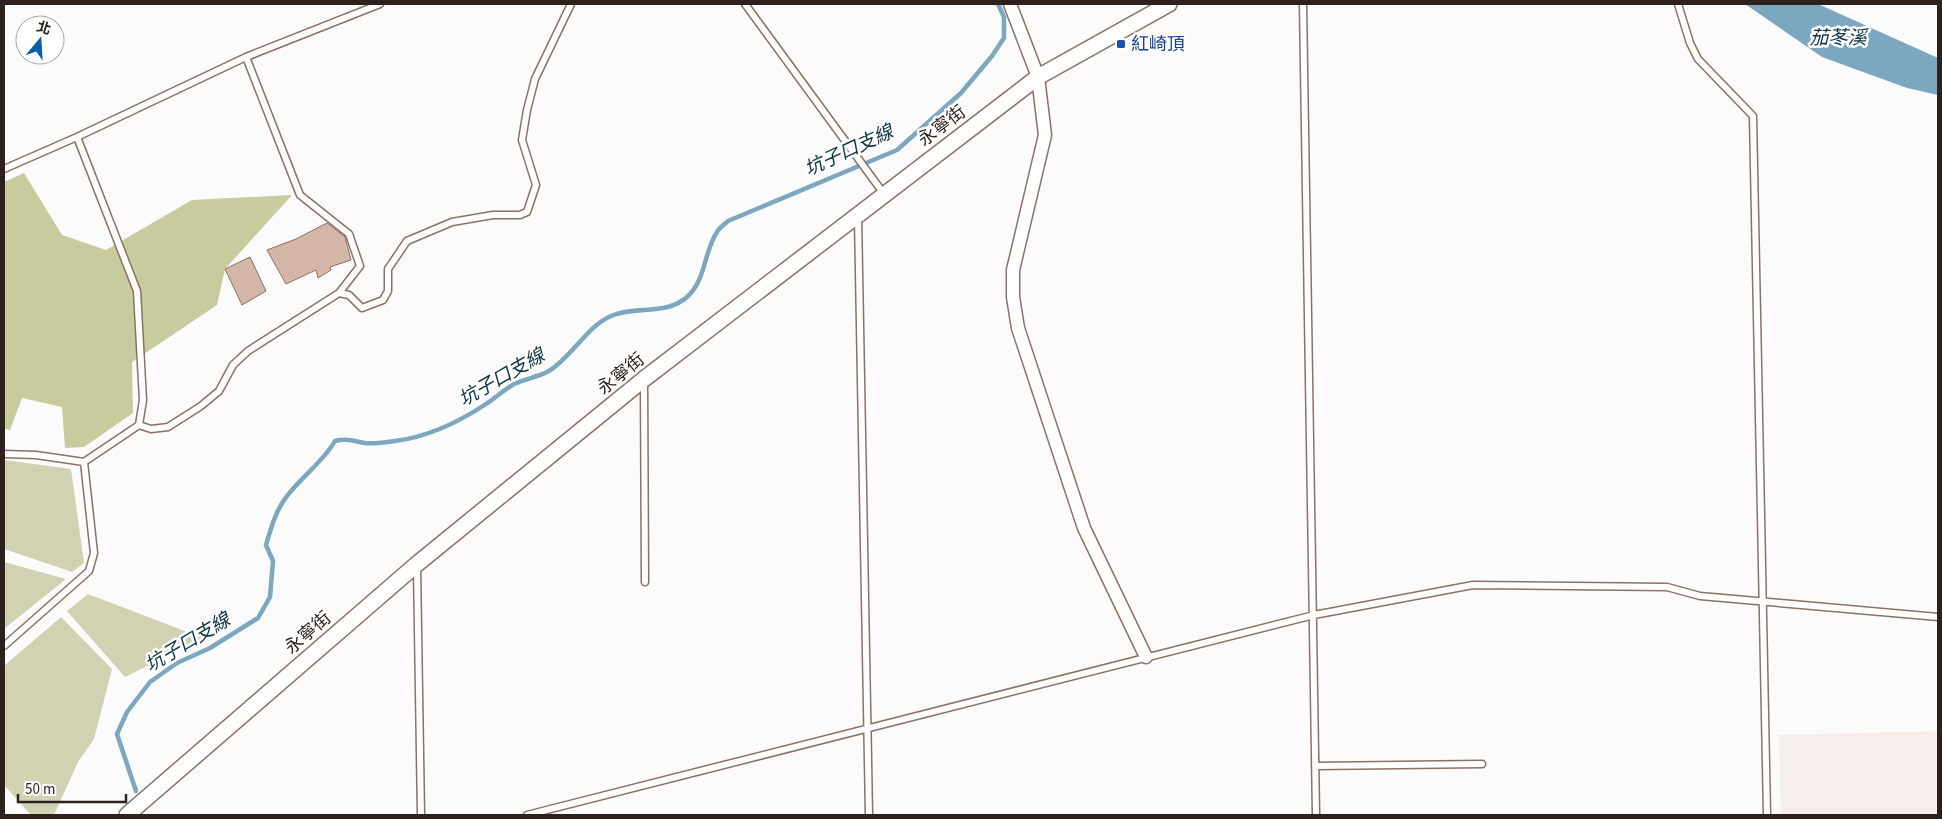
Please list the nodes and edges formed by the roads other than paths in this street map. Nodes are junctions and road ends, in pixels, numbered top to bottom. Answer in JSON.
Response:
{"nodes":[{"id":1,"x":380,"y":4,"type":"edge"},
{"id":2,"x":571,"y":4,"type":"edge"},
{"id":3,"x":745,"y":4,"type":"edge"},
{"id":4,"x":1010,"y":4,"type":"edge"},
{"id":5,"x":1169,"y":4,"type":"edge"},
{"id":6,"x":1303,"y":4,"type":"edge"},
{"id":7,"x":1678,"y":4,"type":"edge"},
{"id":8,"x":246,"y":57,"type":"junction"},
{"id":9,"x":1038,"y":77,"type":"junction"},
{"id":10,"x":77,"y":138,"type":"junction"},
{"id":11,"x":4,"y":169,"type":"edge"},
{"id":12,"x":884,"y":194,"type":"junction"},
{"id":13,"x":858,"y":214,"type":"junction"},
{"id":14,"x":339,"y":293,"type":"junction"},
{"id":15,"x":644,"y":379,"type":"junction"},
{"id":16,"x":139,"y":425,"type":"junction"},
{"id":17,"x":4,"y":454,"type":"edge"},
{"id":18,"x":84,"y":462,"type":"junction"},
{"id":19,"x":417,"y":564,"type":"junction"},
{"id":20,"x":645,"y":582,"type":"dead end"},
{"id":21,"x":1763,"y":601,"type":"junction"},
{"id":22,"x":1314,"y":615,"type":"junction"},
{"id":23,"x":1938,"y":617,"type":"edge"},
{"id":24,"x":4,"y":646,"type":"edge"},
{"id":25,"x":1146,"y":657,"type":"junction"},
{"id":26,"x":867,"y":729,"type":"junction"},
{"id":27,"x":1482,"y":764,"type":"dead end"},
{"id":28,"x":1315,"y":766,"type":"junction"},
{"id":29,"x":127,"y":815,"type":"edge"},
{"id":30,"x":420,"y":815,"type":"edge"},
{"id":31,"x":527,"y":815,"type":"edge"},
{"id":32,"x":869,"y":815,"type":"edge"},
{"id":33,"x":1316,"y":815,"type":"edge"},
{"id":34,"x":1767,"y":815,"type":"edge"}],
"edges":[{"from":1,"to":8,"type":"lane"},
{"from":2,"to":14,"type":"lane"},
{"from":3,"to":12,"type":"lane"},
{"from":4,"to":9,"type":"street"},
{"from":5,"to":9,"type":"street","name":"永寧街"},
{"from":6,"to":22,"type":"lane"},
{"from":7,"to":21,"type":"lane"},
{"from":8,"to":10,"type":"lane"},
{"from":8,"to":14,"type":"lane"},
{"from":9,"to":12,"type":"street","name":"永寧街"},
{"from":9,"to":25,"type":"street"},
{"from":10,"to":11,"type":"lane"},
{"from":10,"to":16,"type":"lane"},
{"from":12,"to":13,"type":"street","name":"永寧街"},
{"from":13,"to":15,"type":"street","name":"永寧街"},
{"from":13,"to":26,"type":"lane"},
{"from":14,"to":16,"type":"lane"},
{"from":15,"to":19,"type":"street","name":"永寧街"},
{"from":15,"to":20,"type":"lane"},
{"from":16,"to":18,"type":"lane"},
{"from":17,"to":18,"type":"lane"},
{"from":18,"to":24,"type":"lane"},
{"from":19,"to":29,"type":"street","name":"永寧街"},
{"from":19,"to":30,"type":"lane"},
{"from":21,"to":22,"type":"lane"},
{"from":21,"to":23,"type":"lane"},
{"from":21,"to":34,"type":"lane"},
{"from":22,"to":25,"type":"lane"},
{"from":22,"to":28,"type":"lane"},
{"from":25,"to":26,"type":"lane"},
{"from":26,"to":31,"type":"lane"},
{"from":26,"to":32,"type":"lane"},
{"from":27,"to":28,"type":"lane"},
{"from":28,"to":33,"type":"lane"}]}
